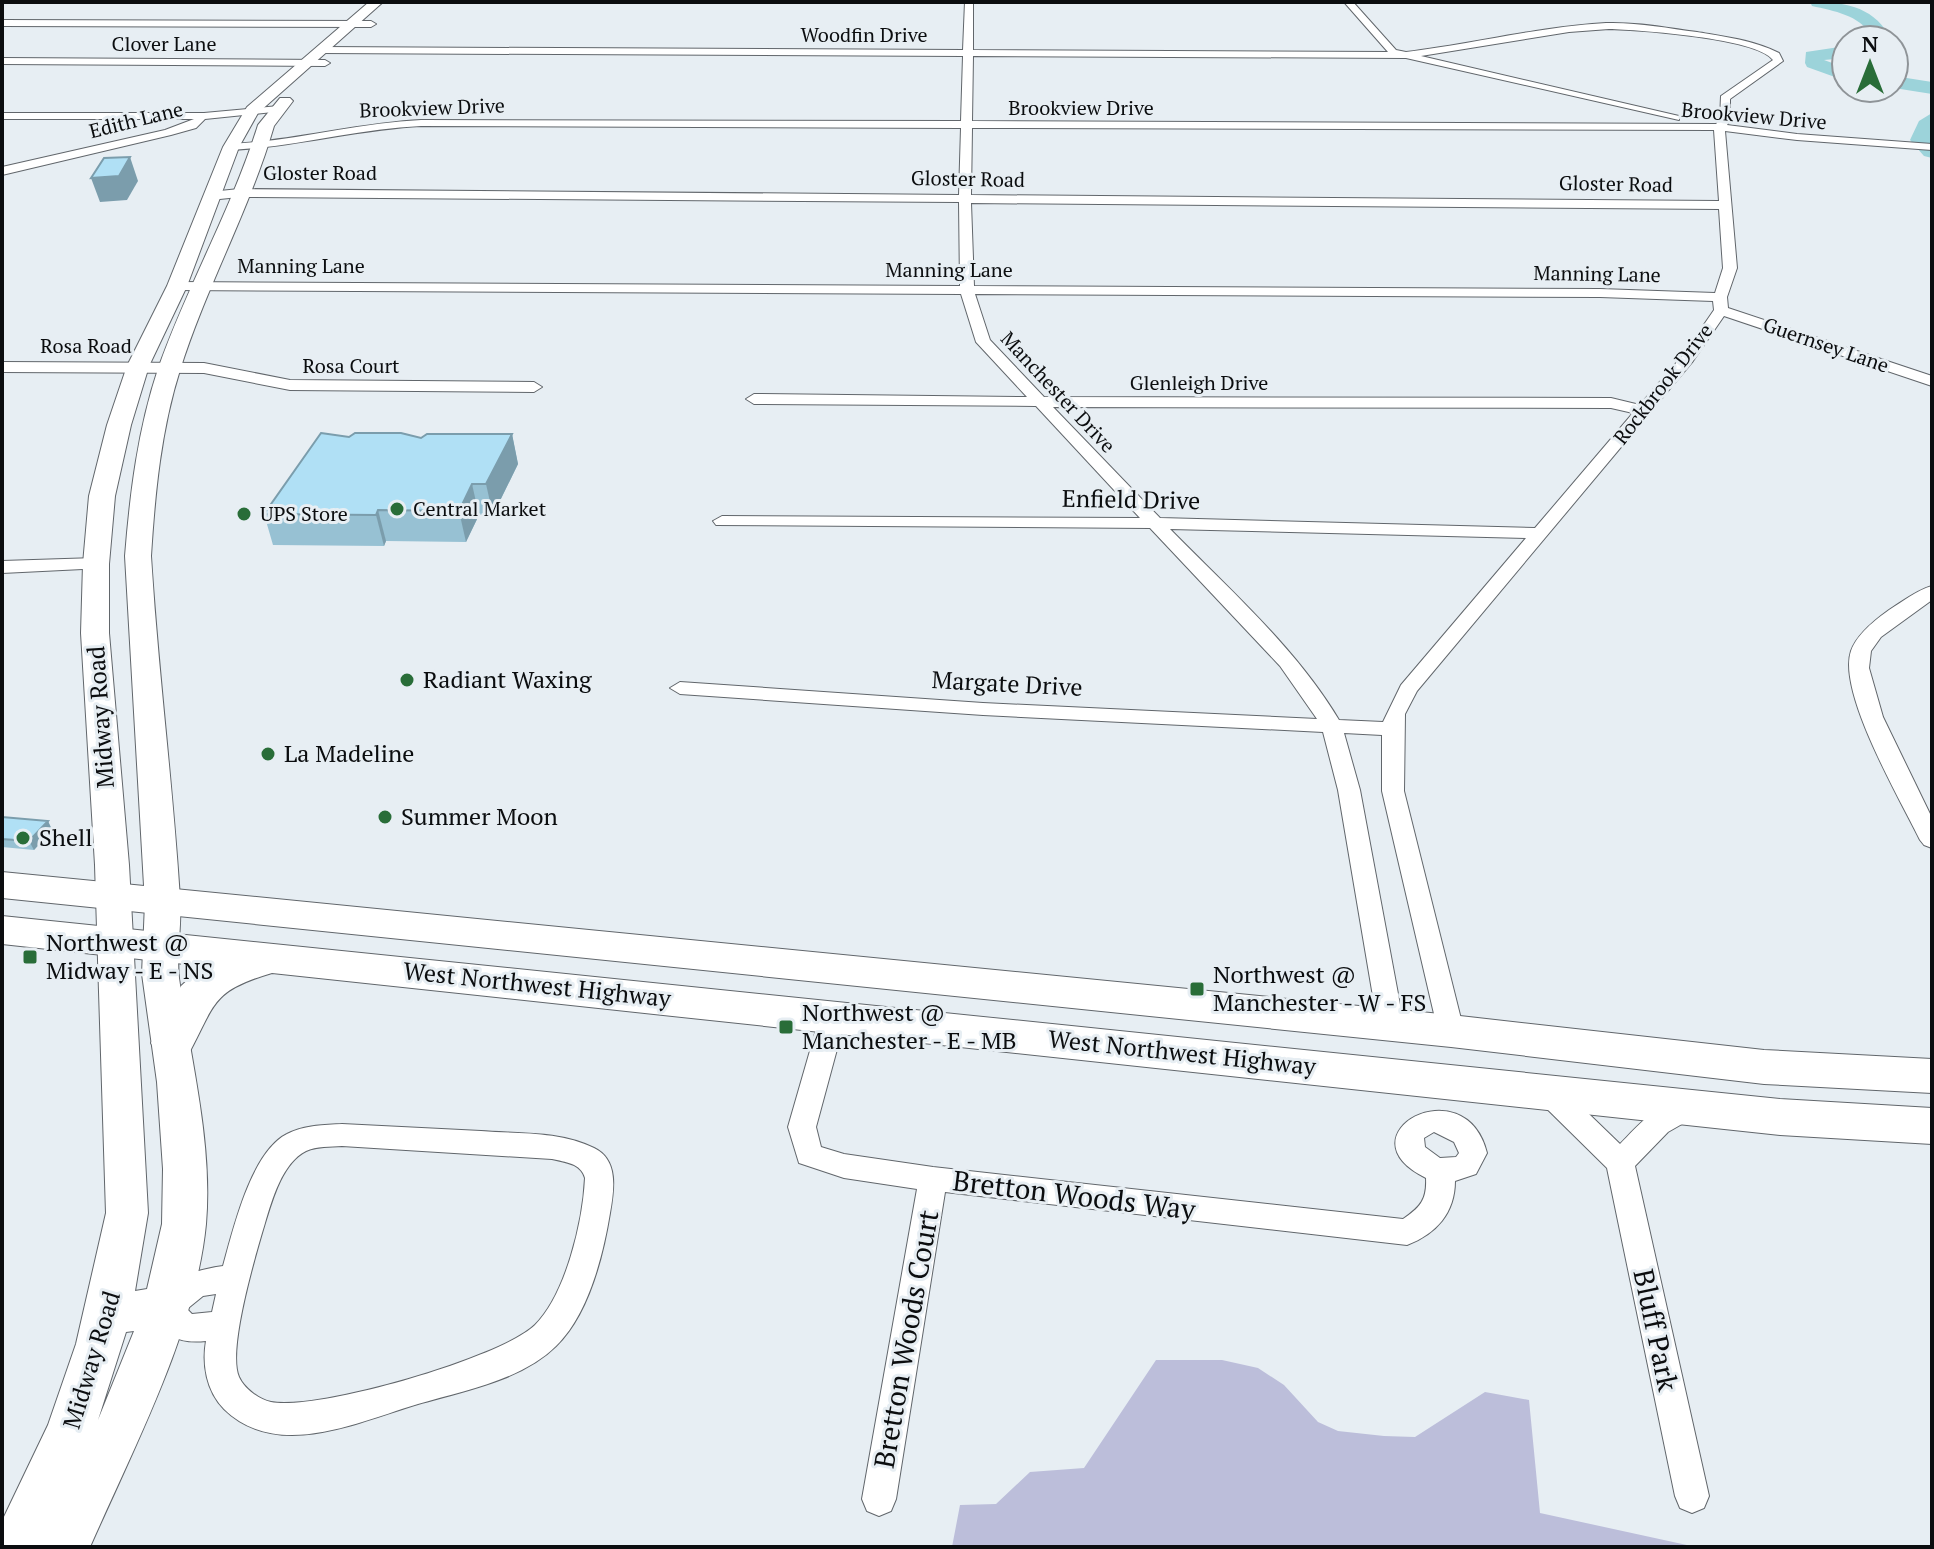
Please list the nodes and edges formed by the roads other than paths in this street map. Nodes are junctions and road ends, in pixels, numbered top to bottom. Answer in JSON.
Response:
{"nodes":[{"id":1,"x":969,"y":2,"type":"edge"},
{"id":2,"x":1348,"y":2,"type":"edge"},
{"id":3,"x":383,"y":4,"type":"edge"},
{"id":4,"x":2,"y":23,"type":"edge"},
{"id":5,"x":351,"y":24,"type":"junction"},
{"id":6,"x":371,"y":24,"type":"junction"},
{"id":7,"x":339,"y":50,"type":"junction"},
{"id":8,"x":967,"y":54,"type":"junction"},
{"id":9,"x":1407,"y":55,"type":"junction"},
{"id":10,"x":323,"y":56,"type":"junction"},
{"id":11,"x":4,"y":63,"type":"edge"},
{"id":12,"x":307,"y":63,"type":"junction"},
{"id":13,"x":279,"y":109,"type":"junction"},
{"id":14,"x":252,"y":110,"type":"junction"},
{"id":15,"x":2,"y":116,"type":"edge"},
{"id":16,"x":204,"y":116,"type":"junction"},
{"id":17,"x":966,"y":125,"type":"junction"},
{"id":18,"x":1719,"y":127,"type":"junction"},
{"id":19,"x":260,"y":145,"type":"junction"},
{"id":20,"x":231,"y":147,"type":"junction"},
{"id":21,"x":1932,"y":147,"type":"edge"},
{"id":22,"x":2,"y":171,"type":"edge"},
{"id":23,"x":239,"y":193,"type":"junction"},
{"id":24,"x":210,"y":196,"type":"junction"},
{"id":25,"x":965,"y":199,"type":"junction"},
{"id":26,"x":1726,"y":205,"type":"junction"},
{"id":27,"x":205,"y":285,"type":"junction"},
{"id":28,"x":177,"y":286,"type":"junction"},
{"id":29,"x":966,"y":290,"type":"junction"},
{"id":30,"x":1720,"y":303,"type":"junction"},
{"id":31,"x":138,"y":366,"type":"junction"},
{"id":32,"x":2,"y":367,"type":"edge"},
{"id":33,"x":170,"y":367,"type":"junction"},
{"id":34,"x":1932,"y":381,"type":"edge"},
{"id":35,"x":534,"y":387,"type":"dead end"},
{"id":36,"x":754,"y":399,"type":"dead end"},
{"id":37,"x":1039,"y":403,"type":"junction"},
{"id":38,"x":1643,"y":410,"type":"junction"},
{"id":39,"x":722,"y":521,"type":"dead end"},
{"id":40,"x":1154,"y":523,"type":"junction"},
{"id":41,"x":1539,"y":533,"type":"junction"},
{"id":42,"x":138,"y":556,"type":"junction"},
{"id":43,"x":96,"y":564,"type":"junction"},
{"id":44,"x":2,"y":567,"type":"edge"},
{"id":45,"x":1932,"y":592,"type":"edge"},
{"id":46,"x":146,"y":675,"type":"junction"},
{"id":47,"x":96,"y":685,"type":"junction"},
{"id":48,"x":680,"y":688,"type":"dead end"},
{"id":49,"x":1331,"y":724,"type":"junction"},
{"id":50,"x":1393,"y":729,"type":"junction"},
{"id":51,"x":1932,"y":840,"type":"edge"},
{"id":52,"x":2,"y":885,"type":"edge"},
{"id":53,"x":113,"y":897,"type":"junction"},
{"id":54,"x":163,"y":903,"type":"junction"},
{"id":55,"x":2,"y":930,"type":"edge"},
{"id":56,"x":114,"y":941,"type":"junction"},
{"id":57,"x":163,"y":946,"type":"junction"},
{"id":58,"x":282,"y":958,"type":"junction"},
{"id":59,"x":833,"y":1016,"type":"junction"},
{"id":60,"x":1391,"y":1026,"type":"junction"},
{"id":61,"x":1451,"y":1031,"type":"junction"},
{"id":62,"x":173,"y":1043,"type":"junction"},
{"id":63,"x":1932,"y":1076,"type":"edge"},
{"id":64,"x":1548,"y":1092,"type":"junction"},
{"id":65,"x":1431,"y":1100,"type":"junction"},
{"id":66,"x":1689,"y":1107,"type":"junction"},
{"id":67,"x":1932,"y":1126,"type":"edge"},
{"id":68,"x":1620,"y":1163,"type":"junction"},
{"id":69,"x":1440,"y":1171,"type":"junction"},
{"id":70,"x":933,"y":1179,"type":"junction"},
{"id":71,"x":236,"y":1278,"type":"junction"},
{"id":72,"x":166,"y":1307,"type":"junction"},
{"id":73,"x":109,"y":1314,"type":"junction"},
{"id":74,"x":225,"y":1325,"type":"junction"},
{"id":75,"x":1692,"y":1496,"type":"dead end"},
{"id":76,"x":879,"y":1499,"type":"dead end"},
{"id":77,"x":16,"y":1547,"type":"edge"},
{"id":78,"x":64,"y":1547,"type":"edge"}],
"edges":[{"from":1,"to":8,"type":"street","name":"Manchester Drive"},
{"from":2,"to":9,"type":"street"},
{"from":3,"to":5,"type":"main road","name":"Midway Road"},
{"from":3,"to":6,"type":"main road","name":"Midway Road"},
{"from":4,"to":5,"type":"street"},
{"from":5,"to":6,"type":"street"},
{"from":5,"to":10,"type":"main road","name":"Midway Road"},
{"from":6,"to":7,"type":"main road","name":"Midway Road"},
{"from":7,"to":8,"type":"street","name":"Woodfin Drive"},
{"from":7,"to":10,"type":"main road","name":"Midway Road"},
{"from":8,"to":9,"type":"street","name":"Woodfin Drive"},
{"from":8,"to":17,"type":"street","name":"Manchester Drive"},
{"from":9,"to":18,"type":"street"},
{"from":9,"to":18,"type":"street"},
{"from":10,"to":12,"type":"main road","name":"Midway Road"},
{"from":10,"to":13,"type":"main road","name":"Midway Road"},
{"from":11,"to":12,"type":"street","name":"Clover Lane"},
{"from":12,"to":14,"type":"main road","name":"Midway Road"},
{"from":13,"to":14,"type":"street","name":"Edith Lane"},
{"from":13,"to":19,"type":"main road","name":"Midway Road"},
{"from":14,"to":16,"type":"street","name":"Edith Lane"},
{"from":14,"to":20,"type":"main road","name":"Midway Road"},
{"from":15,"to":16,"type":"street"},
{"from":16,"to":22,"type":"street","name":"Edith Lane"},
{"from":17,"to":18,"type":"street","name":"Brookview Drive"},
{"from":17,"to":19,"type":"street","name":"Brookview Drive"},
{"from":17,"to":25,"type":"street","name":"Manchester Drive"},
{"from":18,"to":21,"type":"street","name":"Brookview Drive"},
{"from":18,"to":26,"type":"street","name":"Rockbrook Drive"},
{"from":19,"to":20,"type":"street","name":"Brookview Drive"},
{"from":19,"to":23,"type":"main road","name":"Midway Road"},
{"from":20,"to":24,"type":"main road","name":"Midway Road"},
{"from":23,"to":24,"type":"street","name":"Gloster Road"},
{"from":23,"to":25,"type":"street","name":"Gloster Road"},
{"from":23,"to":27,"type":"main road","name":"Midway Road"},
{"from":24,"to":28,"type":"main road","name":"Midway Road"},
{"from":25,"to":26,"type":"street","name":"Gloster Road"},
{"from":25,"to":29,"type":"street","name":"Manchester Drive"},
{"from":26,"to":30,"type":"street","name":"Rockbrook Drive"},
{"from":27,"to":28,"type":"street","name":"Manning Lane"},
{"from":27,"to":29,"type":"street","name":"Manning Lane"},
{"from":27,"to":33,"type":"main road","name":"Midway Road"},
{"from":28,"to":31,"type":"main road","name":"Midway Road"},
{"from":29,"to":30,"type":"street","name":"Manning Lane"},
{"from":29,"to":37,"type":"street","name":"Manchester Drive"},
{"from":30,"to":34,"type":"street","name":"Guernsey Lane"},
{"from":30,"to":38,"type":"street","name":"Rockbrook Drive"},
{"from":31,"to":32,"type":"street","name":"Rosa Road"},
{"from":31,"to":33,"type":"street","name":"Rosa Road"},
{"from":31,"to":43,"type":"main road","name":"Midway Road"},
{"from":33,"to":35,"type":"street","name":"Rosa Court"},
{"from":33,"to":42,"type":"main road","name":"Midway Road"},
{"from":36,"to":37,"type":"street","name":"Glenleigh Drive"},
{"from":37,"to":38,"type":"street","name":"Glenleigh Drive"},
{"from":37,"to":40,"type":"street","name":"Manchester Drive"},
{"from":38,"to":41,"type":"street","name":"Rockbrook Drive"},
{"from":39,"to":40,"type":"street","name":"Enfield Drive"},
{"from":40,"to":41,"type":"street","name":"Enfield Drive"},
{"from":40,"to":49,"type":"street","name":"Manchester Drive"},
{"from":41,"to":50,"type":"street","name":"Rockbrook Drive"},
{"from":42,"to":43,"type":"main road"},
{"from":42,"to":46,"type":"main road","name":"Midway Road"},
{"from":43,"to":44,"type":"street"},
{"from":43,"to":47,"type":"main road","name":"Midway Road"},
{"from":45,"to":51,"type":"street"},
{"from":46,"to":47,"type":"main road"},
{"from":46,"to":54,"type":"main road","name":"Midway Road"},
{"from":47,"to":53,"type":"main road","name":"Midway Road"},
{"from":48,"to":49,"type":"street","name":"Margate Drive"},
{"from":49,"to":50,"type":"street"},
{"from":49,"to":60,"type":"street"},
{"from":50,"to":61,"type":"street","name":"Rockbrook Drive"},
{"from":52,"to":53,"type":"main road","name":"West Northwest Highway"},
{"from":53,"to":54,"type":"main road","name":"West Northwest Highway"},
{"from":53,"to":56,"type":"main road","name":"Midway Road"},
{"from":54,"to":57,"type":"main road","name":"Midway Road"},
{"from":54,"to":60,"type":"main road","name":"West Northwest Highway"},
{"from":55,"to":56,"type":"main road","name":"West Northwest Highway"},
{"from":56,"to":57,"type":"main road","name":"West Northwest Highway"},
{"from":56,"to":73,"type":"main road","name":"Midway Road"},
{"from":57,"to":58,"type":"main road","name":"West Northwest Highway"},
{"from":57,"to":62,"type":"main road","name":"Midway Road"},
{"from":58,"to":59,"type":"main road","name":"West Northwest Highway"},
{"from":58,"to":62,"type":"main road"},
{"from":59,"to":65,"type":"main road","name":"West Northwest Highway"},
{"from":59,"to":70,"type":"street","name":"Bretton Woods Way"},
{"from":60,"to":61,"type":"main road","name":"West Northwest Highway"},
{"from":60,"to":65,"type":"main road"},
{"from":61,"to":63,"type":"main road","name":"West Northwest Highway"},
{"from":61,"to":65,"type":"main road"},
{"from":62,"to":72,"type":"main road","name":"Midway Road"},
{"from":64,"to":65,"type":"main road","name":"West Northwest Highway"},
{"from":64,"to":66,"type":"main road","name":"West Northwest Highway"},
{"from":64,"to":68,"type":"street","name":"Bluff Park"},
{"from":65,"to":69,"type":"street"},
{"from":65,"to":69,"type":"street"},
{"from":66,"to":67,"type":"main road","name":"West Northwest Highway"},
{"from":66,"to":68,"type":"street"},
{"from":68,"to":75,"type":"street","name":"Bluff Park"},
{"from":69,"to":70,"type":"street","name":"Bretton Woods Way"},
{"from":70,"to":76,"type":"street","name":"Bretton Woods Court"},
{"from":71,"to":72,"type":"street"},
{"from":71,"to":74,"type":"street"},
{"from":71,"to":74,"type":"street"},
{"from":72,"to":73,"type":"main road"},
{"from":72,"to":74,"type":"street"},
{"from":72,"to":78,"type":"main road","name":"Midway Road"},
{"from":73,"to":77,"type":"main road","name":"Midway Road"}]}
